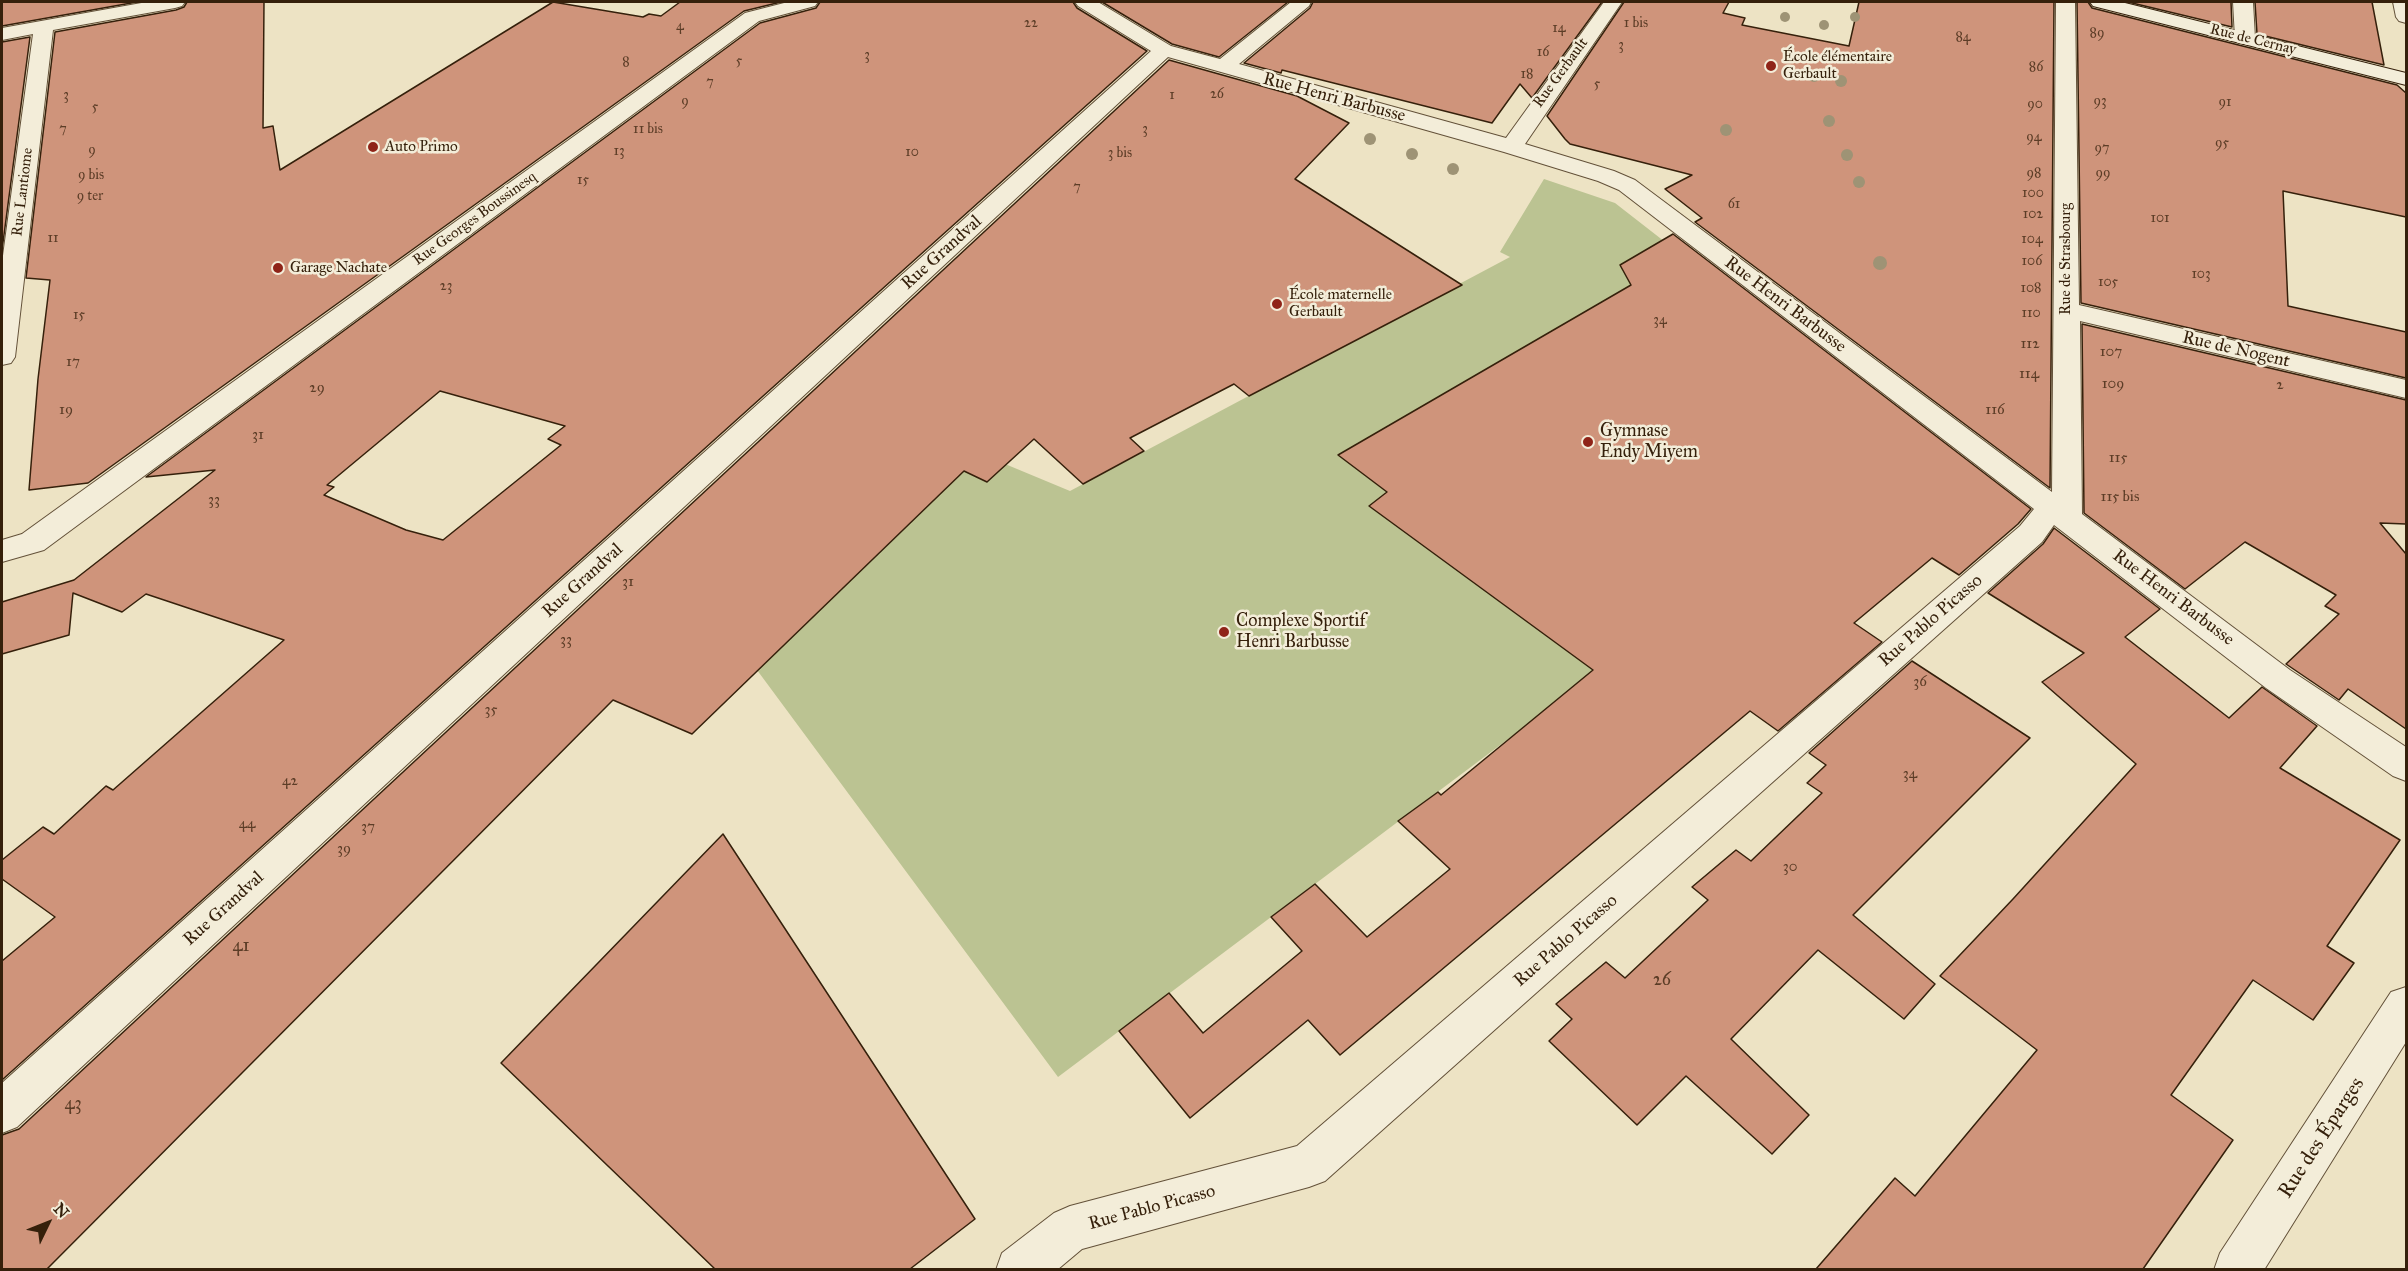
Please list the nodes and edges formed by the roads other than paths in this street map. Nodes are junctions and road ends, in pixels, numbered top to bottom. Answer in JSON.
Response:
{"nodes":[{"id":1,"x":175,"y":2,"type":"edge"},
{"id":2,"x":808,"y":2,"type":"edge"},
{"id":3,"x":1084,"y":2,"type":"edge"},
{"id":4,"x":1302,"y":2,"type":"edge"},
{"id":5,"x":1613,"y":2,"type":"edge"},
{"id":6,"x":2066,"y":2,"type":"edge"},
{"id":7,"x":2100,"y":2,"type":"edge"},
{"id":8,"x":2243,"y":2,"type":"edge"},
{"id":9,"x":2403,"y":2,"type":"edge"},
{"id":10,"x":2406,"y":17,"type":"edge"},
{"id":11,"x":44,"y":26,"type":"junction"},
{"id":12,"x":2,"y":34,"type":"edge"},
{"id":13,"x":2245,"y":38,"type":"junction"},
{"id":14,"x":1164,"y":50,"type":"junction"},
{"id":15,"x":1223,"y":67,"type":"junction"},
{"id":16,"x":2406,"y":80,"type":"edge"},
{"id":17,"x":1512,"y":147,"type":"junction"},
{"id":18,"x":2067,"y":310,"type":"junction"},
{"id":19,"x":2,"y":357,"type":"edge"},
{"id":20,"x":2406,"y":389,"type":"edge"},
{"id":21,"x":2060,"y":512,"type":"junction"},
{"id":22,"x":2,"y":551,"type":"edge"},
{"id":23,"x":2406,"y":766,"type":"edge"},
{"id":24,"x":2406,"y":1006,"type":"edge"},
{"id":25,"x":2,"y":1112,"type":"edge"},
{"id":26,"x":1020,"y":1269,"type":"edge"},
{"id":27,"x":2236,"y":1269,"type":"edge"}],
"edges":[{"from":1,"to":11,"type":"street"},
{"from":2,"to":22,"type":"street","name":"Rue Georges Boussinesq"},
{"from":3,"to":14,"type":"street","name":"Rue Henri Barbusse"},
{"from":4,"to":15,"type":"street"},
{"from":5,"to":17,"type":"street","name":"Rue Gerbault"},
{"from":6,"to":18,"type":"street","name":"Rue de Strasbourg"},
{"from":7,"to":13,"type":"street","name":"Rue de Cernay"},
{"from":8,"to":13,"type":"street"},
{"from":9,"to":10,"type":"street"},
{"from":11,"to":12,"type":"street"},
{"from":11,"to":19,"type":"street","name":"Rue Lantiome"},
{"from":13,"to":16,"type":"street","name":"Rue de Cernay"},
{"from":14,"to":15,"type":"street","name":"Rue Henri Barbusse"},
{"from":14,"to":25,"type":"street","name":"Rue Grandval"},
{"from":15,"to":17,"type":"street","name":"Rue Henri Barbusse"},
{"from":17,"to":21,"type":"street","name":"Rue Henri Barbusse"},
{"from":18,"to":20,"type":"street","name":"Rue de Nogent"},
{"from":18,"to":21,"type":"street","name":"Rue de Strasbourg"},
{"from":21,"to":23,"type":"street","name":"Rue Henri Barbusse"},
{"from":21,"to":26,"type":"street","name":"Rue Pablo Picasso"},
{"from":24,"to":27,"type":"street","name":"Rue des Éparges"}]}
